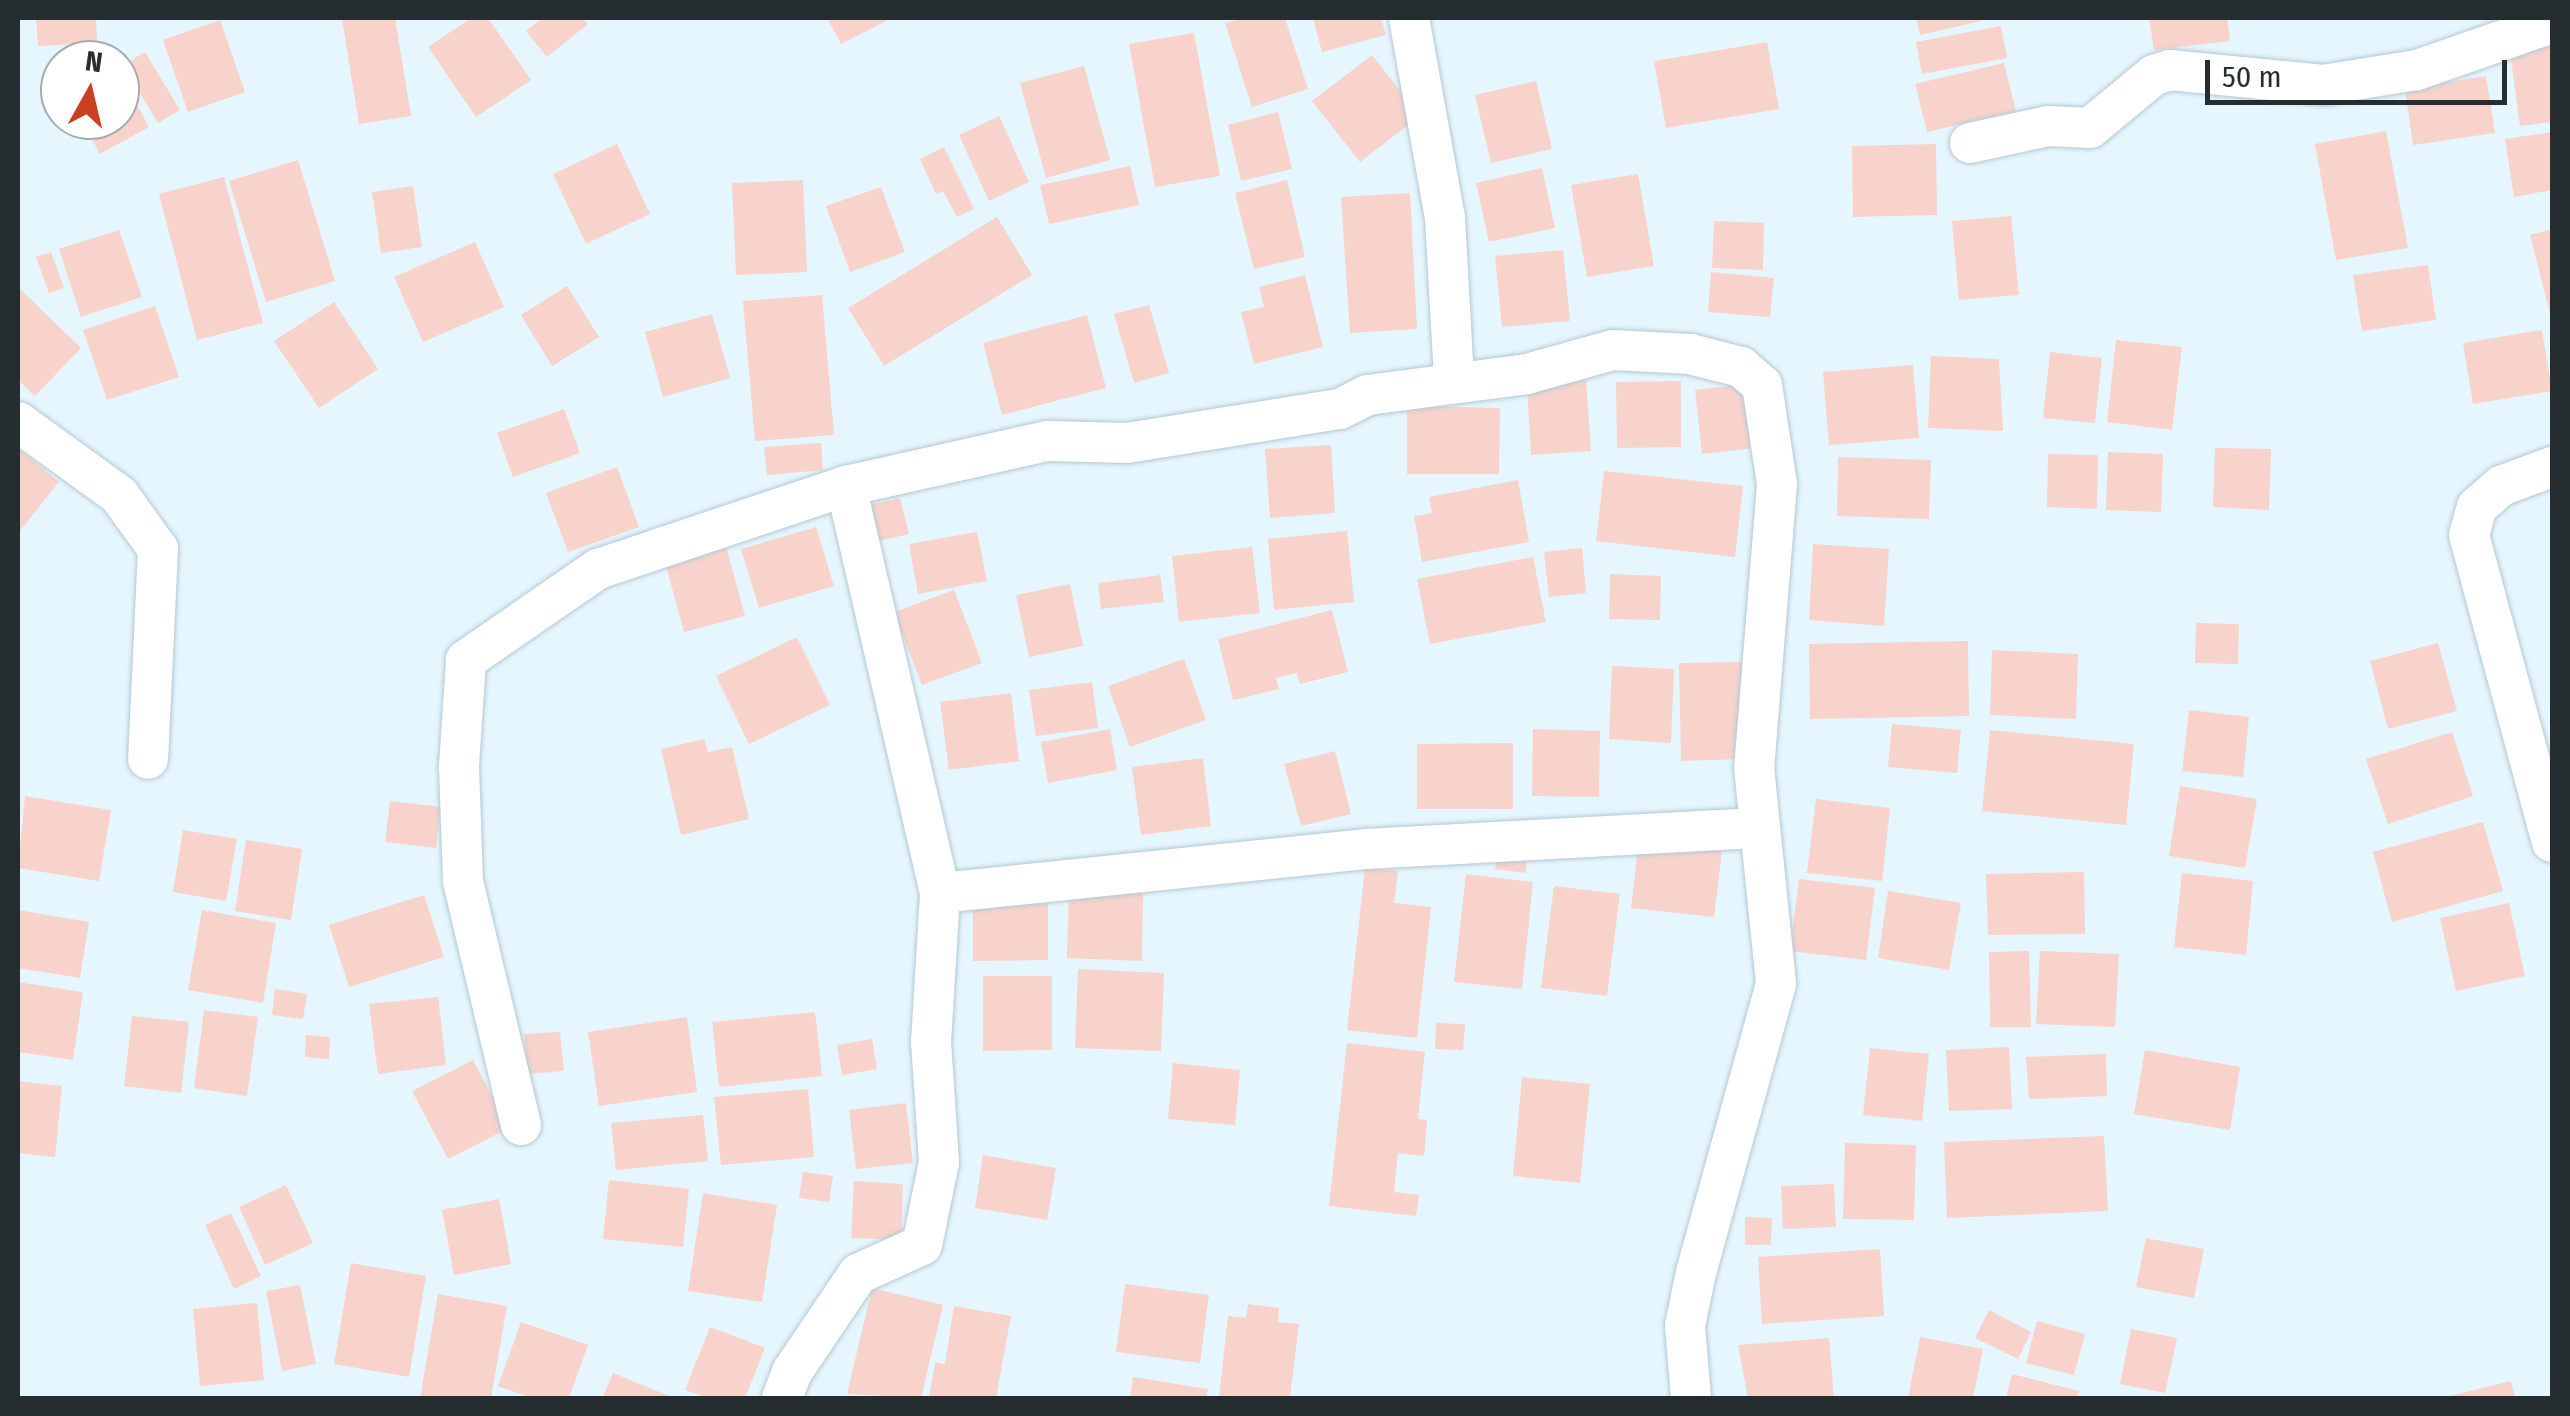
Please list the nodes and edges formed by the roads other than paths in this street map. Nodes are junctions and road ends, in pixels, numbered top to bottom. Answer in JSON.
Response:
{"nodes":[{"id":1,"x":1409,"y":18,"type":"edge"},
{"id":2,"x":2552,"y":24,"type":"edge"},
{"id":3,"x":1970,"y":143,"type":"dead end"},
{"id":4,"x":1454,"y":380,"type":"junction"},
{"id":5,"x":18,"y":422,"type":"edge"},
{"id":6,"x":2552,"y":467,"type":"edge"},
{"id":7,"x":846,"y":486,"type":"junction"},
{"id":8,"x":148,"y":759,"type":"dead end"},
{"id":9,"x":1759,"y":828,"type":"junction"},
{"id":10,"x":2552,"y":842,"type":"edge"},
{"id":11,"x":940,"y":893,"type":"junction"},
{"id":12,"x":521,"y":1125,"type":"dead end"},
{"id":13,"x":782,"y":1398,"type":"edge"},
{"id":14,"x":1691,"y":1398,"type":"edge"}],
"edges":[{"from":1,"to":4,"type":"street"},
{"from":2,"to":3,"type":"street"},
{"from":4,"to":7,"type":"street"},
{"from":4,"to":9,"type":"street"},
{"from":5,"to":8,"type":"street"},
{"from":6,"to":10,"type":"street"},
{"from":7,"to":11,"type":"street"},
{"from":7,"to":12,"type":"street"},
{"from":9,"to":11,"type":"street"},
{"from":9,"to":14,"type":"street"},
{"from":11,"to":13,"type":"street"}]}
